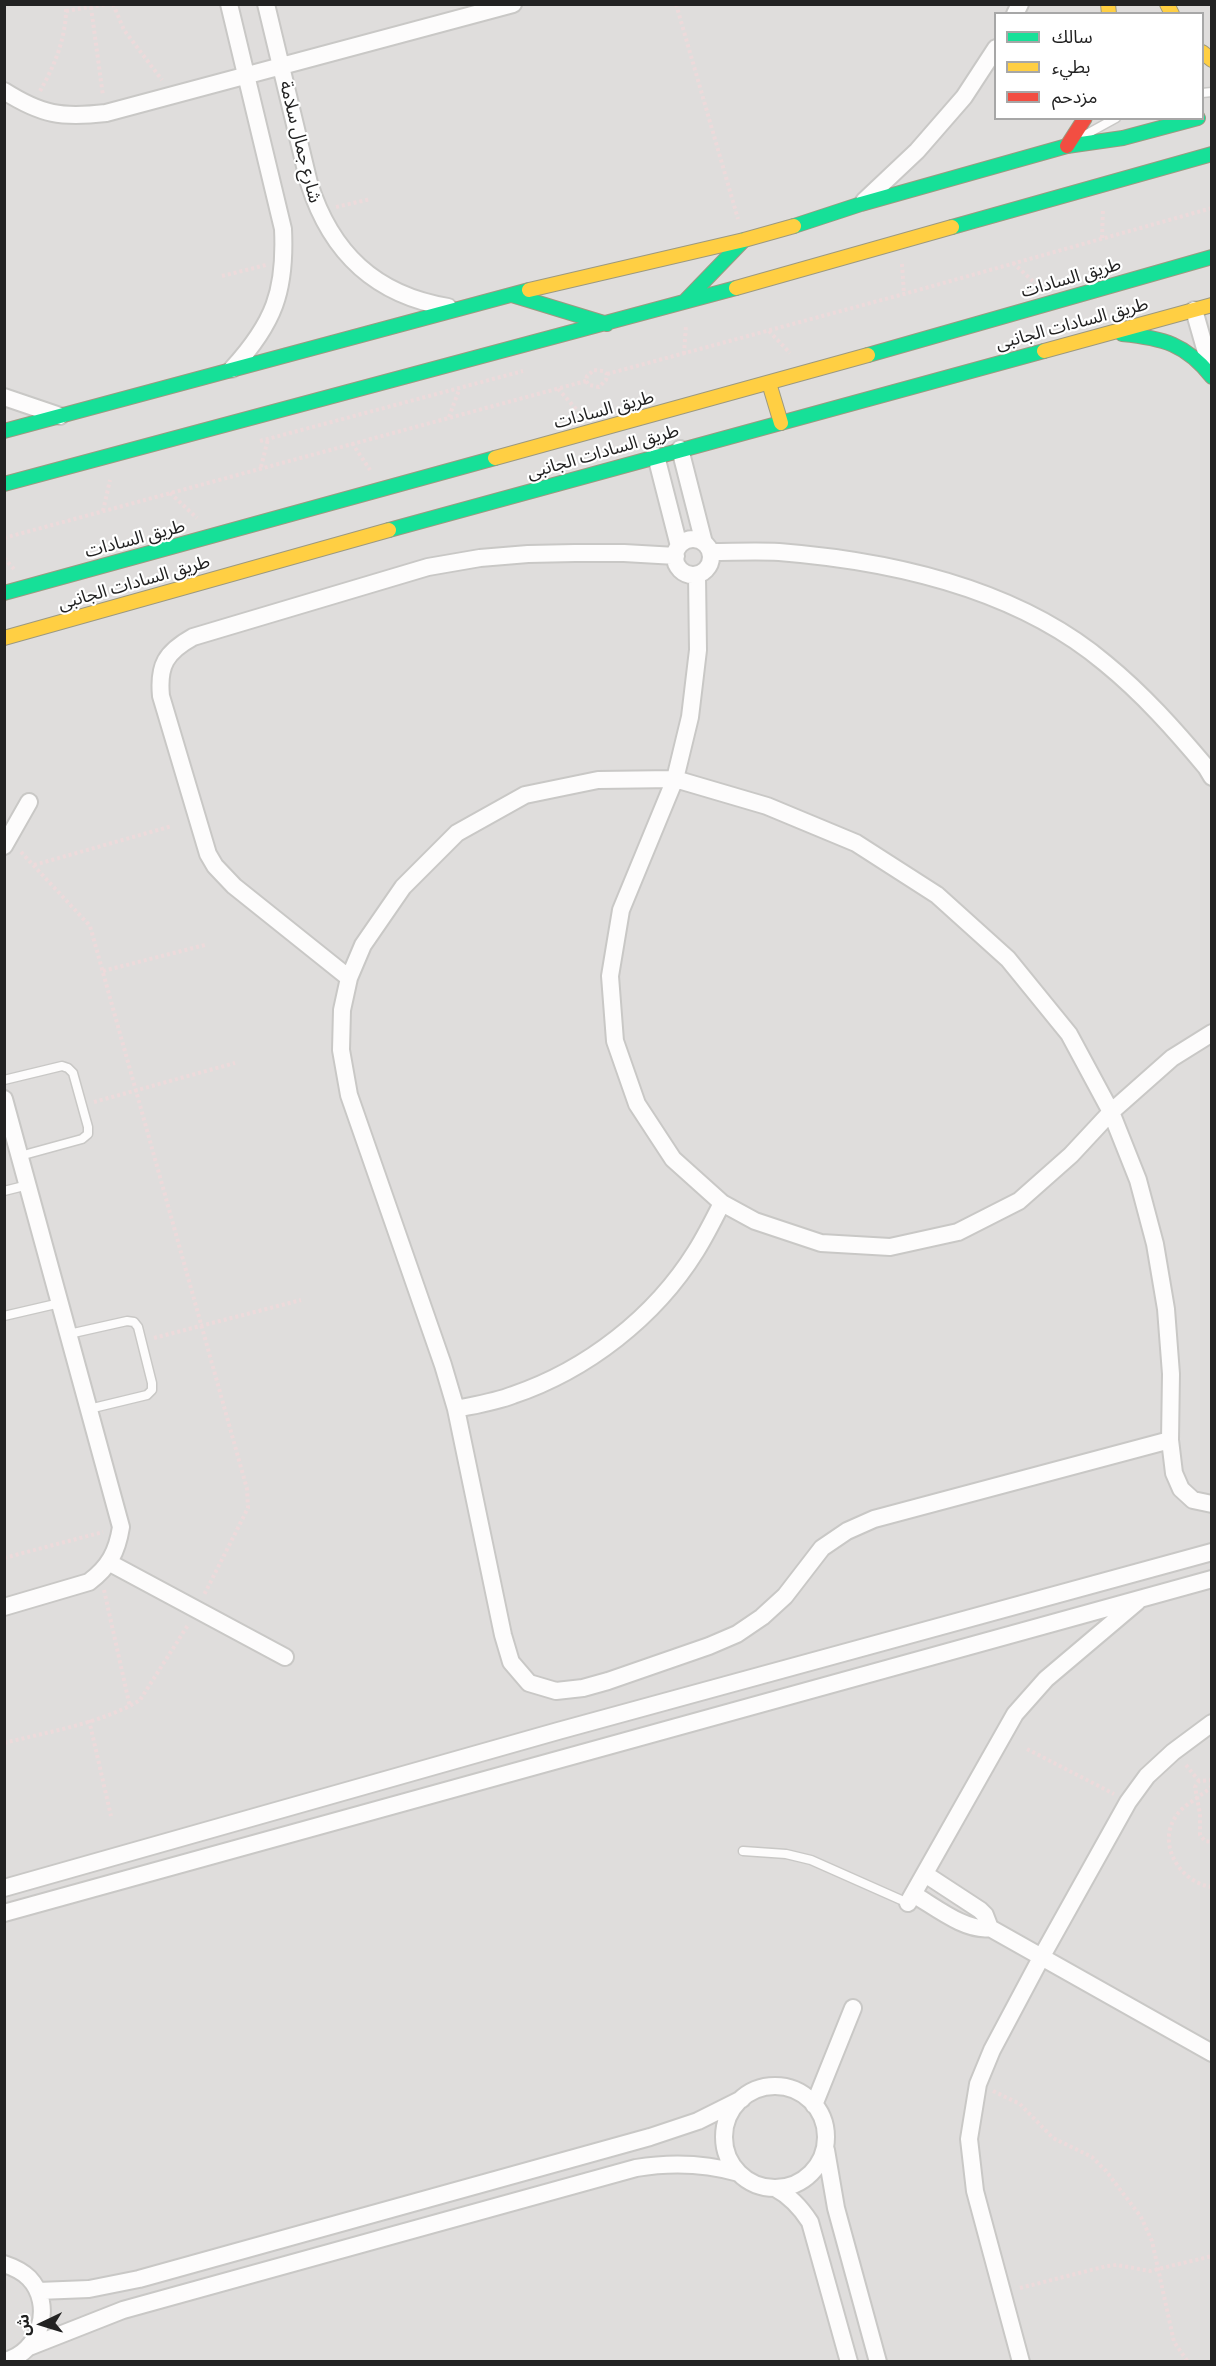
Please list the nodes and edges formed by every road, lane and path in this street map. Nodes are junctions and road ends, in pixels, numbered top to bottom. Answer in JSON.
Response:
{"nodes":[{"id":1,"x":66,"y":4,"type":"edge"},
{"id":2,"x":107,"y":4,"type":"edge"},
{"id":3,"x":113,"y":4,"type":"edge"},
{"id":4,"x":229,"y":4,"type":"edge"},
{"id":5,"x":266,"y":4,"type":"edge"},
{"id":6,"x":513,"y":4,"type":"edge"},
{"id":7,"x":676,"y":4,"type":"edge"},
{"id":8,"x":91,"y":7,"type":"junction"},
{"id":9,"x":66,"y":11,"type":"junction"},
{"id":10,"x":994,"y":51,"type":"edge"},
{"id":11,"x":280,"y":65,"type":"junction"},
{"id":12,"x":246,"y":74,"type":"junction"},
{"id":13,"x":4,"y":91,"type":"edge"},
{"id":14,"x":174,"y":94,"type":"junction"},
{"id":15,"x":31,"y":108,"type":"junction"},
{"id":16,"x":106,"y":113,"type":"junction"},
{"id":17,"x":1084,"y":120,"type":"edge"},
{"id":18,"x":1112,"y":120,"type":"edge"},
{"id":19,"x":1190,"y":120,"type":"edge"},
{"id":20,"x":1067,"y":146,"type":"junction"},
{"id":21,"x":1212,"y":154,"type":"edge"},
{"id":22,"x":371,"y":199,"type":"dead end"},
{"id":23,"x":861,"y":204,"type":"junction"},
{"id":24,"x":1102,"y":208,"type":"dead end"},
{"id":25,"x":1212,"y":208,"type":"edge"},
{"id":26,"x":317,"y":211,"type":"junction"},
{"id":27,"x":1102,"y":238,"type":"junction"},
{"id":28,"x":744,"y":240,"type":"junction"},
{"id":29,"x":1212,"y":257,"type":"edge"},
{"id":30,"x":284,"y":260,"type":"junction"},
{"id":31,"x":1013,"y":263,"type":"junction"},
{"id":32,"x":902,"y":264,"type":"dead end"},
{"id":33,"x":222,"y":276,"type":"dead end"},
{"id":34,"x":1038,"y":286,"type":"dead end"},
{"id":35,"x":511,"y":294,"type":"junction"},
{"id":36,"x":904,"y":294,"type":"junction"},
{"id":37,"x":685,"y":301,"type":"junction"},
{"id":38,"x":1212,"y":305,"type":"edge"},
{"id":39,"x":458,"y":309,"type":"junction"},
{"id":40,"x":1194,"y":310,"type":"junction"},
{"id":41,"x":607,"y":324,"type":"junction"},
{"id":42,"x":686,"y":325,"type":"dead end"},
{"id":43,"x":769,"y":331,"type":"junction"},
{"id":44,"x":1107,"y":333,"type":"junction"},
{"id":45,"x":790,"y":353,"type":"dead end"},
{"id":46,"x":684,"y":354,"type":"junction"},
{"id":47,"x":231,"y":370,"type":"junction"},
{"id":48,"x":607,"y":374,"type":"junction"},
{"id":49,"x":1212,"y":375,"type":"edge"},
{"id":50,"x":586,"y":381,"type":"junction"},
{"id":51,"x":769,"y":383,"type":"junction"},
{"id":52,"x":558,"y":389,"type":"junction"},
{"id":53,"x":459,"y":390,"type":"dead end"},
{"id":54,"x":4,"y":397,"type":"edge"},
{"id":55,"x":578,"y":411,"type":"dead end"},
{"id":56,"x":61,"y":416,"type":"junction"},
{"id":57,"x":449,"y":418,"type":"junction"},
{"id":58,"x":781,"y":423,"type":"junction"},
{"id":59,"x":4,"y":431,"type":"edge"},
{"id":60,"x":267,"y":439,"type":"dead end"},
{"id":61,"x":352,"y":443,"type":"junction"},
{"id":62,"x":680,"y":449,"type":"junction"},
{"id":63,"x":656,"y":456,"type":"junction"},
{"id":64,"x":261,"y":467,"type":"junction"},
{"id":65,"x":370,"y":470,"type":"dead end"},
{"id":66,"x":110,"y":480,"type":"dead end"},
{"id":67,"x":4,"y":484,"type":"edge"},
{"id":68,"x":170,"y":492,"type":"junction"},
{"id":69,"x":103,"y":511,"type":"junction"},
{"id":70,"x":197,"y":518,"type":"dead end"},
{"id":71,"x":4,"y":537,"type":"edge"},
{"id":72,"x":707,"y":548,"type":"junction"},
{"id":73,"x":677,"y":551,"type":"junction"},
{"id":74,"x":4,"y":558,"type":"edge"},
{"id":75,"x":15,"y":570,"type":"dead end"},
{"id":76,"x":697,"y":574,"type":"junction"},
{"id":77,"x":4,"y":593,"type":"edge"},
{"id":78,"x":4,"y":638,"type":"edge"},
{"id":79,"x":1212,"y":777,"type":"edge"},
{"id":80,"x":675,"y":779,"type":"junction"},
{"id":81,"x":29,"y":802,"type":"dead end"},
{"id":82,"x":171,"y":826,"type":"dead end"},
{"id":83,"x":6,"y":842,"type":"edge"},
{"id":84,"x":33,"y":866,"type":"junction"},
{"id":85,"x":205,"y":945,"type":"dead end"},
{"id":86,"x":103,"y":971,"type":"junction"},
{"id":87,"x":349,"y":978,"type":"junction"},
{"id":88,"x":1212,"y":1033,"type":"edge"},
{"id":89,"x":235,"y":1063,"type":"dead end"},
{"id":90,"x":4,"y":1080,"type":"edge"},
{"id":91,"x":136,"y":1090,"type":"junction"},
{"id":92,"x":4,"y":1099,"type":"edge"},
{"id":93,"x":82,"y":1106,"type":"junction"},
{"id":94,"x":1111,"y":1112,"type":"junction"},
{"id":95,"x":20,"y":1156,"type":"junction"},
{"id":96,"x":28,"y":1185,"type":"junction"},
{"id":97,"x":4,"y":1191,"type":"edge"},
{"id":98,"x":723,"y":1203,"type":"junction"},
{"id":99,"x":301,"y":1300,"type":"dead end"},
{"id":100,"x":60,"y":1303,"type":"junction"},
{"id":101,"x":4,"y":1316,"type":"edge"},
{"id":102,"x":201,"y":1326,"type":"junction"},
{"id":103,"x":69,"y":1335,"type":"junction"},
{"id":104,"x":142,"y":1342,"type":"junction"},
{"id":105,"x":89,"y":1409,"type":"junction"},
{"id":106,"x":456,"y":1409,"type":"junction"},
{"id":107,"x":1170,"y":1440,"type":"junction"},
{"id":108,"x":1212,"y":1504,"type":"edge"},
{"id":109,"x":121,"y":1527,"type":"junction"},
{"id":110,"x":1212,"y":1551,"type":"edge"},
{"id":111,"x":4,"y":1558,"type":"edge"},
{"id":112,"x":105,"y":1568,"type":"junction"},
{"id":113,"x":1212,"y":1579,"type":"edge"},
{"id":114,"x":1142,"y":1598,"type":"junction"},
{"id":115,"x":4,"y":1607,"type":"edge"},
{"id":116,"x":197,"y":1610,"type":"junction"},
{"id":117,"x":285,"y":1658,"type":"dead end"},
{"id":118,"x":130,"y":1707,"type":"junction"},
{"id":119,"x":89,"y":1720,"type":"junction"},
{"id":120,"x":1212,"y":1723,"type":"edge"},
{"id":121,"x":558,"y":1731,"type":"junction"},
{"id":122,"x":4,"y":1743,"type":"edge"},
{"id":123,"x":1027,"y":1749,"type":"dead end"},
{"id":124,"x":566,"y":1757,"type":"junction"},
{"id":125,"x":1212,"y":1780,"type":"edge"},
{"id":126,"x":1212,"y":1786,"type":"edge"},
{"id":127,"x":1197,"y":1799,"type":"junction"},
{"id":128,"x":1128,"y":1802,"type":"junction"},
{"id":129,"x":111,"y":1816,"type":"dead end"},
{"id":130,"x":1212,"y":1842,"type":"edge"},
{"id":131,"x":743,"y":1851,"type":"dead end"},
{"id":132,"x":925,"y":1874,"type":"junction"},
{"id":133,"x":1212,"y":1887,"type":"edge"},
{"id":134,"x":4,"y":1888,"type":"edge"},
{"id":135,"x":910,"y":1899,"type":"junction"},
{"id":136,"x":4,"y":1913,"type":"edge"},
{"id":137,"x":990,"y":1928,"type":"junction"},
{"id":138,"x":1042,"y":1956,"type":"junction"},
{"id":139,"x":853,"y":2008,"type":"dead end"},
{"id":140,"x":1212,"y":2053,"type":"edge"},
{"id":141,"x":978,"y":2084,"type":"junction"},
{"id":142,"x":742,"y":2099,"type":"junction"},
{"id":143,"x":814,"y":2105,"type":"junction"},
{"id":144,"x":826,"y":2143,"type":"junction"},
{"id":145,"x":739,"y":2173,"type":"junction"},
{"id":146,"x":775,"y":2188,"type":"junction"},
{"id":147,"x":377,"y":2213,"type":"junction"},
{"id":148,"x":384,"y":2238,"type":"junction"},
{"id":149,"x":1212,"y":2256,"type":"edge"},
{"id":150,"x":4,"y":2264,"type":"edge"},
{"id":151,"x":1159,"y":2270,"type":"junction"},
{"id":152,"x":1024,"y":2287,"type":"dead end"},
{"id":153,"x":38,"y":2291,"type":"junction"},
{"id":154,"x":29,"y":2347,"type":"junction"},
{"id":155,"x":874,"y":2360,"type":"edge"},
{"id":156,"x":4,"y":2361,"type":"edge"},
{"id":157,"x":849,"y":2361,"type":"edge"},
{"id":158,"x":1021,"y":2361,"type":"edge"},
{"id":159,"x":1188,"y":2361,"type":"edge"}],
"edges":[{"from":1,"to":9,"type":"path"},
{"from":2,"to":8,"type":"path"},
{"from":3,"to":14,"type":"path"},
{"from":4,"to":12,"type":"street","name":"شارع جمال سلامة"},
{"from":5,"to":11,"type":"street","name":"شارع جمال سلامة"},
{"from":6,"to":11,"type":"street"},
{"from":7,"to":28,"type":"path"},
{"from":8,"to":9,"type":"path"},
{"from":8,"to":16,"type":"path"},
{"from":9,"to":15,"type":"path"},
{"from":10,"to":23,"type":"street"},
{"from":11,"to":12,"type":"street"},
{"from":11,"to":26,"type":"street","name":"شارع جمال سلامة"},
{"from":12,"to":14,"type":"street"},
{"from":12,"to":30,"type":"street","name":"شارع جمال سلامة"},
{"from":13,"to":15,"type":"street"},
{"from":14,"to":16,"type":"street"},
{"from":15,"to":16,"type":"street"},
{"from":17,"to":20,"type":"main road"},
{"from":18,"to":20,"type":"lane"},
{"from":19,"to":20,"type":"main road"},
{"from":20,"to":23,"type":"main road"},
{"from":21,"to":37,"type":"main road"},
{"from":22,"to":26,"type":"path"},
{"from":23,"to":28,"type":"main road"},
{"from":24,"to":27,"type":"path"},
{"from":25,"to":27,"type":"path"},
{"from":26,"to":39,"type":"street","name":"شارع جمال سلامة"},
{"from":27,"to":31,"type":"path"},
{"from":28,"to":35,"type":"main road"},
{"from":28,"to":37,"type":"main road"},
{"from":29,"to":51,"type":"main road","name":"طريق السادات"},
{"from":30,"to":33,"type":"path"},
{"from":30,"to":47,"type":"street","name":"شارع جمال سلامة"},
{"from":31,"to":34,"type":"path"},
{"from":31,"to":36,"type":"path"},
{"from":32,"to":36,"type":"path"},
{"from":35,"to":39,"type":"main road"},
{"from":35,"to":41,"type":"main road"},
{"from":36,"to":43,"type":"path"},
{"from":37,"to":41,"type":"main road"},
{"from":38,"to":40,"type":"main road","name":"طريق السادات الجانبى"},
{"from":39,"to":47,"type":"main road"},
{"from":40,"to":44,"type":"main road","name":"طريق السادات الجانبى"},
{"from":40,"to":49,"type":"street"},
{"from":41,"to":67,"type":"main road"},
{"from":42,"to":46,"type":"path"},
{"from":43,"to":45,"type":"path"},
{"from":43,"to":46,"type":"path"},
{"from":44,"to":49,"type":"main road"},
{"from":44,"to":58,"type":"main road","name":"طريق السادات الجانبى"},
{"from":46,"to":48,"type":"path"},
{"from":47,"to":56,"type":"main road"},
{"from":48,"to":50,"type":"path"},
{"from":48,"to":50,"type":"path"},
{"from":50,"to":52,"type":"path"},
{"from":51,"to":58,"type":"main road"},
{"from":51,"to":77,"type":"main road","name":"طريق السادات"},
{"from":52,"to":55,"type":"path"},
{"from":52,"to":57,"type":"path"},
{"from":53,"to":57,"type":"path"},
{"from":54,"to":56,"type":"street"},
{"from":56,"to":59,"type":"main road"},
{"from":57,"to":61,"type":"path"},
{"from":58,"to":62,"type":"main road","name":"طريق السادات الجانبى"},
{"from":60,"to":64,"type":"path"},
{"from":61,"to":64,"type":"path"},
{"from":61,"to":65,"type":"path"},
{"from":62,"to":63,"type":"main road","name":"طريق السادات الجانبى"},
{"from":62,"to":72,"type":"street"},
{"from":63,"to":73,"type":"street"},
{"from":63,"to":78,"type":"main road","name":"طريق السادات الجانبى"},
{"from":64,"to":68,"type":"path"},
{"from":66,"to":69,"type":"path"},
{"from":68,"to":69,"type":"path"},
{"from":68,"to":70,"type":"path"},
{"from":69,"to":71,"type":"path"},
{"from":72,"to":73,"type":"street"},
{"from":72,"to":76,"type":"street"},
{"from":72,"to":79,"type":"street"},
{"from":73,"to":76,"type":"street"},
{"from":73,"to":87,"type":"street"},
{"from":74,"to":75,"type":"path"},
{"from":76,"to":80,"type":"street"},
{"from":80,"to":87,"type":"street"},
{"from":80,"to":94,"type":"street"},
{"from":80,"to":98,"type":"street"},
{"from":81,"to":83,"type":"street"},
{"from":82,"to":84,"type":"path"},
{"from":83,"to":84,"type":"path"},
{"from":84,"to":86,"type":"path"},
{"from":85,"to":86,"type":"path"},
{"from":86,"to":91,"type":"path"},
{"from":87,"to":106,"type":"street"},
{"from":88,"to":94,"type":"street"},
{"from":89,"to":91,"type":"path"},
{"from":90,"to":93,"type":"lane"},
{"from":91,"to":93,"type":"path"},
{"from":91,"to":102,"type":"path"},
{"from":92,"to":95,"type":"street"},
{"from":93,"to":95,"type":"lane"},
{"from":94,"to":98,"type":"street"},
{"from":94,"to":107,"type":"street"},
{"from":95,"to":96,"type":"street"},
{"from":96,"to":97,"type":"lane"},
{"from":96,"to":100,"type":"street"},
{"from":98,"to":106,"type":"street"},
{"from":99,"to":102,"type":"path"},
{"from":100,"to":101,"type":"lane"},
{"from":100,"to":103,"type":"street"},
{"from":102,"to":104,"type":"path"},
{"from":102,"to":116,"type":"path"},
{"from":103,"to":104,"type":"lane"},
{"from":103,"to":105,"type":"street"},
{"from":104,"to":105,"type":"lane"},
{"from":105,"to":109,"type":"street"},
{"from":106,"to":107,"type":"street"},
{"from":107,"to":108,"type":"street"},
{"from":109,"to":111,"type":"path"},
{"from":109,"to":112,"type":"street"},
{"from":110,"to":121,"type":"street"},
{"from":112,"to":115,"type":"street"},
{"from":112,"to":116,"type":"street"},
{"from":112,"to":118,"type":"path"},
{"from":113,"to":114,"type":"street"},
{"from":114,"to":124,"type":"street"},
{"from":114,"to":132,"type":"street"},
{"from":116,"to":117,"type":"street"},
{"from":116,"to":118,"type":"path"},
{"from":118,"to":119,"type":"path"},
{"from":119,"to":122,"type":"path"},
{"from":119,"to":129,"type":"path"},
{"from":120,"to":128,"type":"street"},
{"from":121,"to":124,"type":"street"},
{"from":121,"to":134,"type":"street"},
{"from":123,"to":128,"type":"path"},
{"from":124,"to":136,"type":"street"},
{"from":125,"to":127,"type":"path"},
{"from":126,"to":127,"type":"path"},
{"from":127,"to":130,"type":"path"},
{"from":127,"to":133,"type":"path"},
{"from":128,"to":138,"type":"street"},
{"from":131,"to":135,"type":"lane"},
{"from":132,"to":135,"type":"street"},
{"from":132,"to":137,"type":"street"},
{"from":135,"to":137,"type":"street"},
{"from":137,"to":138,"type":"street"},
{"from":138,"to":140,"type":"street"},
{"from":138,"to":141,"type":"street"},
{"from":139,"to":143,"type":"street"},
{"from":141,"to":151,"type":"path"},
{"from":141,"to":158,"type":"street"},
{"from":142,"to":143,"type":"street"},
{"from":142,"to":145,"type":"street"},
{"from":142,"to":147,"type":"street"},
{"from":143,"to":144,"type":"street"},
{"from":144,"to":146,"type":"street"},
{"from":144,"to":155,"type":"street"},
{"from":145,"to":146,"type":"street"},
{"from":145,"to":148,"type":"street"},
{"from":146,"to":157,"type":"street"},
{"from":147,"to":148,"type":"street"},
{"from":147,"to":153,"type":"street"},
{"from":148,"to":154,"type":"street"},
{"from":149,"to":151,"type":"path"},
{"from":150,"to":153,"type":"street"},
{"from":151,"to":152,"type":"path"},
{"from":151,"to":159,"type":"path"},
{"from":153,"to":154,"type":"street"},
{"from":154,"to":156,"type":"street"}]}
